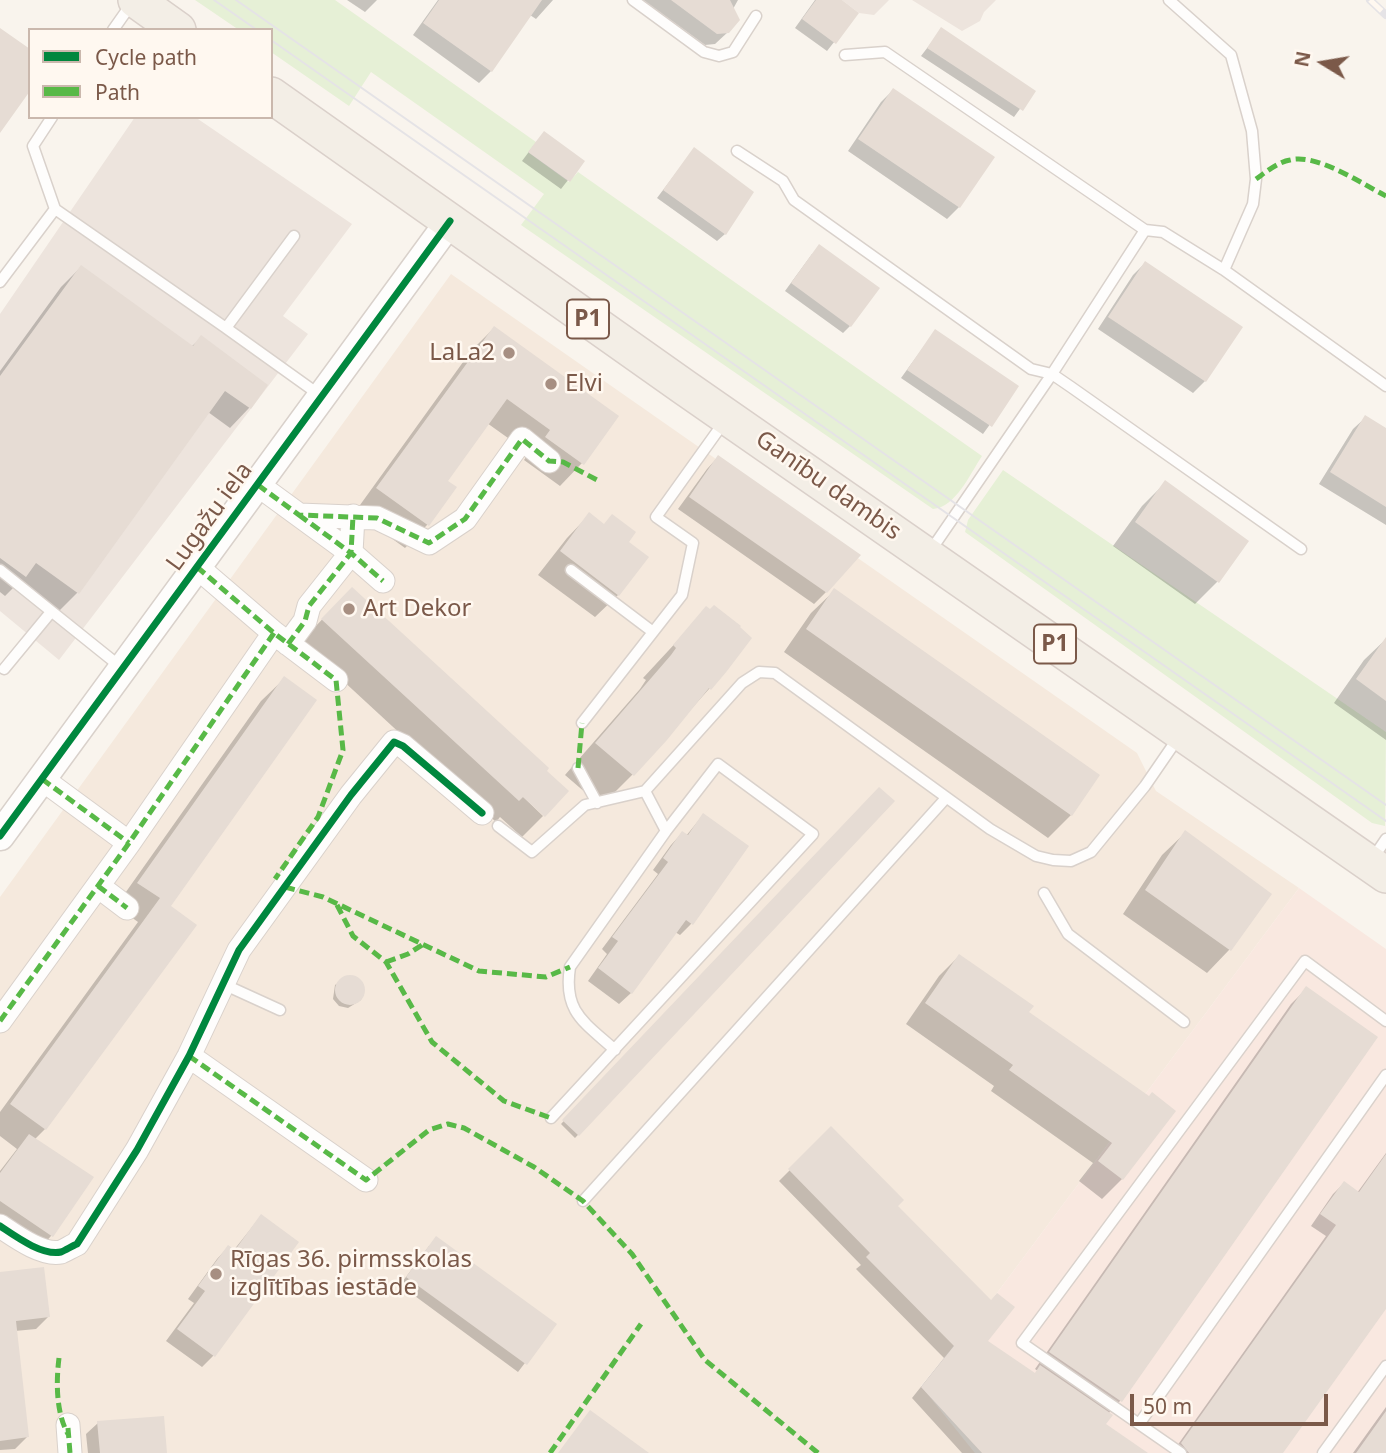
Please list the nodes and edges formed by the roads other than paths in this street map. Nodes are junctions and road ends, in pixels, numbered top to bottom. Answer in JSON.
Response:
{"nodes":[{"id":1,"x":135,"y":0,"type":"edge"},
{"id":2,"x":633,"y":0,"type":"edge"},
{"id":3,"x":1169,"y":0,"type":"edge"},
{"id":4,"x":756,"y":16,"type":"dead end"},
{"id":5,"x":114,"y":28,"type":"edge"},
{"id":6,"x":175,"y":28,"type":"edge"},
{"id":7,"x":845,"y":55,"type":"dead end"},
{"id":8,"x":273,"y":96,"type":"edge"},
{"id":9,"x":51,"y":119,"type":"edge"},
{"id":10,"x":737,"y":150,"type":"dead end"},
{"id":11,"x":55,"y":209,"type":"junction"},
{"id":12,"x":450,"y":221,"type":"junction"},
{"id":13,"x":1145,"y":230,"type":"junction"},
{"id":14,"x":294,"y":236,"type":"dead end"},
{"id":15,"x":1224,"y":270,"type":"junction"},
{"id":16,"x":0,"y":282,"type":"edge"},
{"id":17,"x":226,"y":328,"type":"junction"},
{"id":18,"x":1052,"y":374,"type":"junction"},
{"id":19,"x":1386,"y":386,"type":"edge"},
{"id":20,"x":322,"y":396,"type":"junction"},
{"id":21,"x":727,"y":416,"type":"junction"},
{"id":22,"x":549,"y":461,"type":"dead end"},
{"id":23,"x":258,"y":485,"type":"junction"},
{"id":24,"x":299,"y":515,"type":"junction"},
{"id":25,"x":353,"y":516,"type":"junction"},
{"id":26,"x":1301,"y":548,"type":"dead end"},
{"id":27,"x":351,"y":554,"type":"junction"},
{"id":28,"x":928,"y":555,"type":"junction"},
{"id":29,"x":197,"y":567,"type":"junction"},
{"id":30,"x":0,"y":570,"type":"edge"},
{"id":31,"x":571,"y":570,"type":"dead end"},
{"id":32,"x":383,"y":581,"type":"dead end"},
{"id":33,"x":51,"y":612,"type":"junction"},
{"id":34,"x":653,"y":632,"type":"junction"},
{"id":35,"x":281,"y":638,"type":"junction"},
{"id":36,"x":4,"y":668,"type":"dead end"},
{"id":37,"x":122,"y":668,"type":"junction"},
{"id":38,"x":336,"y":680,"type":"dead end"},
{"id":39,"x":582,"y":723,"type":"dead end"},
{"id":40,"x":1182,"y":733,"type":"junction"},
{"id":41,"x":579,"y":768,"type":"dead end"},
{"id":42,"x":42,"y":779,"type":"junction"},
{"id":43,"x":645,"y":791,"type":"junction"},
{"id":44,"x":946,"y":798,"type":"junction"},
{"id":45,"x":597,"y":803,"type":"junction"},
{"id":46,"x":490,"y":820,"type":"joint"},
{"id":47,"x":666,"y":831,"type":"junction"},
{"id":48,"x":0,"y":836,"type":"edge"},
{"id":49,"x":129,"y":844,"type":"junction"},
{"id":50,"x":1380,"y":859,"type":"edge"},
{"id":51,"x":98,"y":886,"type":"junction"},
{"id":52,"x":1044,"y":893,"type":"dead end"},
{"id":53,"x":127,"y":908,"type":"dead end"},
{"id":54,"x":223,"y":984,"type":"junction"},
{"id":55,"x":280,"y":1010,"type":"dead end"},
{"id":56,"x":0,"y":1021,"type":"edge"},
{"id":57,"x":1184,"y":1021,"type":"dead end"},
{"id":58,"x":1386,"y":1021,"type":"edge"},
{"id":59,"x":615,"y":1050,"type":"junction"},
{"id":60,"x":189,"y":1056,"type":"junction"},
{"id":61,"x":1386,"y":1075,"type":"edge"},
{"id":62,"x":551,"y":1118,"type":"dead end"},
{"id":63,"x":366,"y":1180,"type":"dead end"},
{"id":64,"x":583,"y":1201,"type":"dead end"},
{"id":65,"x":0,"y":1226,"type":"edge"},
{"id":66,"x":1386,"y":1366,"type":"edge"},
{"id":67,"x":1139,"y":1424,"type":"junction"},
{"id":68,"x":68,"y":1425,"type":"dead end"},
{"id":69,"x":70,"y":1453,"type":"edge"},
{"id":70,"x":1181,"y":1453,"type":"edge"},
{"id":71,"x":1323,"y":1453,"type":"edge"}],
"edges":[{"from":1,"to":5,"type":"lane"},
{"from":1,"to":6,"type":"main road"},
{"from":2,"to":4,"type":"lane"},
{"from":3,"to":15,"type":"lane"},
{"from":7,"to":13,"type":"lane"},
{"from":8,"to":12,"type":"main road","name":"Ganību dambis","number":"P1"},
{"from":9,"to":11,"type":"lane"},
{"from":10,"to":18,"type":"lane"},
{"from":11,"to":16,"type":"lane"},
{"from":11,"to":17,"type":"lane"},
{"from":12,"to":20,"type":"street","name":"Lugažu iela"},
{"from":12,"to":21,"type":"main road","name":"Ganību dambis","number":"P1"},
{"from":13,"to":15,"type":"lane"},
{"from":13,"to":18,"type":"lane"},
{"from":14,"to":17,"type":"lane"},
{"from":15,"to":19,"type":"lane"},
{"from":17,"to":20,"type":"lane"},
{"from":18,"to":26,"type":"lane"},
{"from":18,"to":28,"type":"lane"},
{"from":20,"to":23,"type":"street","name":"Lugažu iela"},
{"from":21,"to":28,"type":"main road","name":"Ganību dambis","number":"P1"},
{"from":21,"to":34,"type":"lane"},
{"from":22,"to":25,"type":"street"},
{"from":23,"to":24,"type":"street"},
{"from":23,"to":29,"type":"street","name":"Lugažu iela"},
{"from":24,"to":25,"type":"street"},
{"from":24,"to":27,"type":"street"},
{"from":25,"to":27,"type":"street"},
{"from":27,"to":32,"type":"street"},
{"from":27,"to":35,"type":"street"},
{"from":28,"to":40,"type":"main road","name":"Ganību dambis","number":"P1"},
{"from":29,"to":35,"type":"street"},
{"from":29,"to":37,"type":"street","name":"Lugažu iela"},
{"from":30,"to":33,"type":"lane"},
{"from":31,"to":34,"type":"lane"},
{"from":33,"to":36,"type":"lane"},
{"from":33,"to":37,"type":"lane"},
{"from":34,"to":39,"type":"lane"},
{"from":35,"to":38,"type":"street"},
{"from":35,"to":49,"type":"street"},
{"from":37,"to":42,"type":"street","name":"Lugažu iela"},
{"from":40,"to":44,"type":"lane"},
{"from":40,"to":50,"type":"main road","name":"Ganību dambis","number":"P1"},
{"from":41,"to":45,"type":"lane"},
{"from":42,"to":48,"type":"street","name":"Lugažu iela"},
{"from":42,"to":49,"type":"street"},
{"from":43,"to":44,"type":"lane"},
{"from":43,"to":45,"type":"lane"},
{"from":43,"to":47,"type":"lane"},
{"from":44,"to":64,"type":"lane"},
{"from":45,"to":46,"type":"lane"},
{"from":46,"to":54,"type":"street"},
{"from":47,"to":59,"type":"lane"},
{"from":47,"to":59,"type":"lane"},
{"from":49,"to":51,"type":"street"},
{"from":51,"to":53,"type":"street"},
{"from":51,"to":56,"type":"street"},
{"from":52,"to":57,"type":"lane"},
{"from":54,"to":55,"type":"lane"},
{"from":54,"to":60,"type":"street"},
{"from":58,"to":67,"type":"lane"},
{"from":59,"to":62,"type":"lane"},
{"from":60,"to":63,"type":"street"},
{"from":60,"to":65,"type":"street"},
{"from":61,"to":67,"type":"lane"},
{"from":66,"to":71,"type":"lane"},
{"from":67,"to":70,"type":"lane"},
{"from":68,"to":69,"type":"street"}]}
